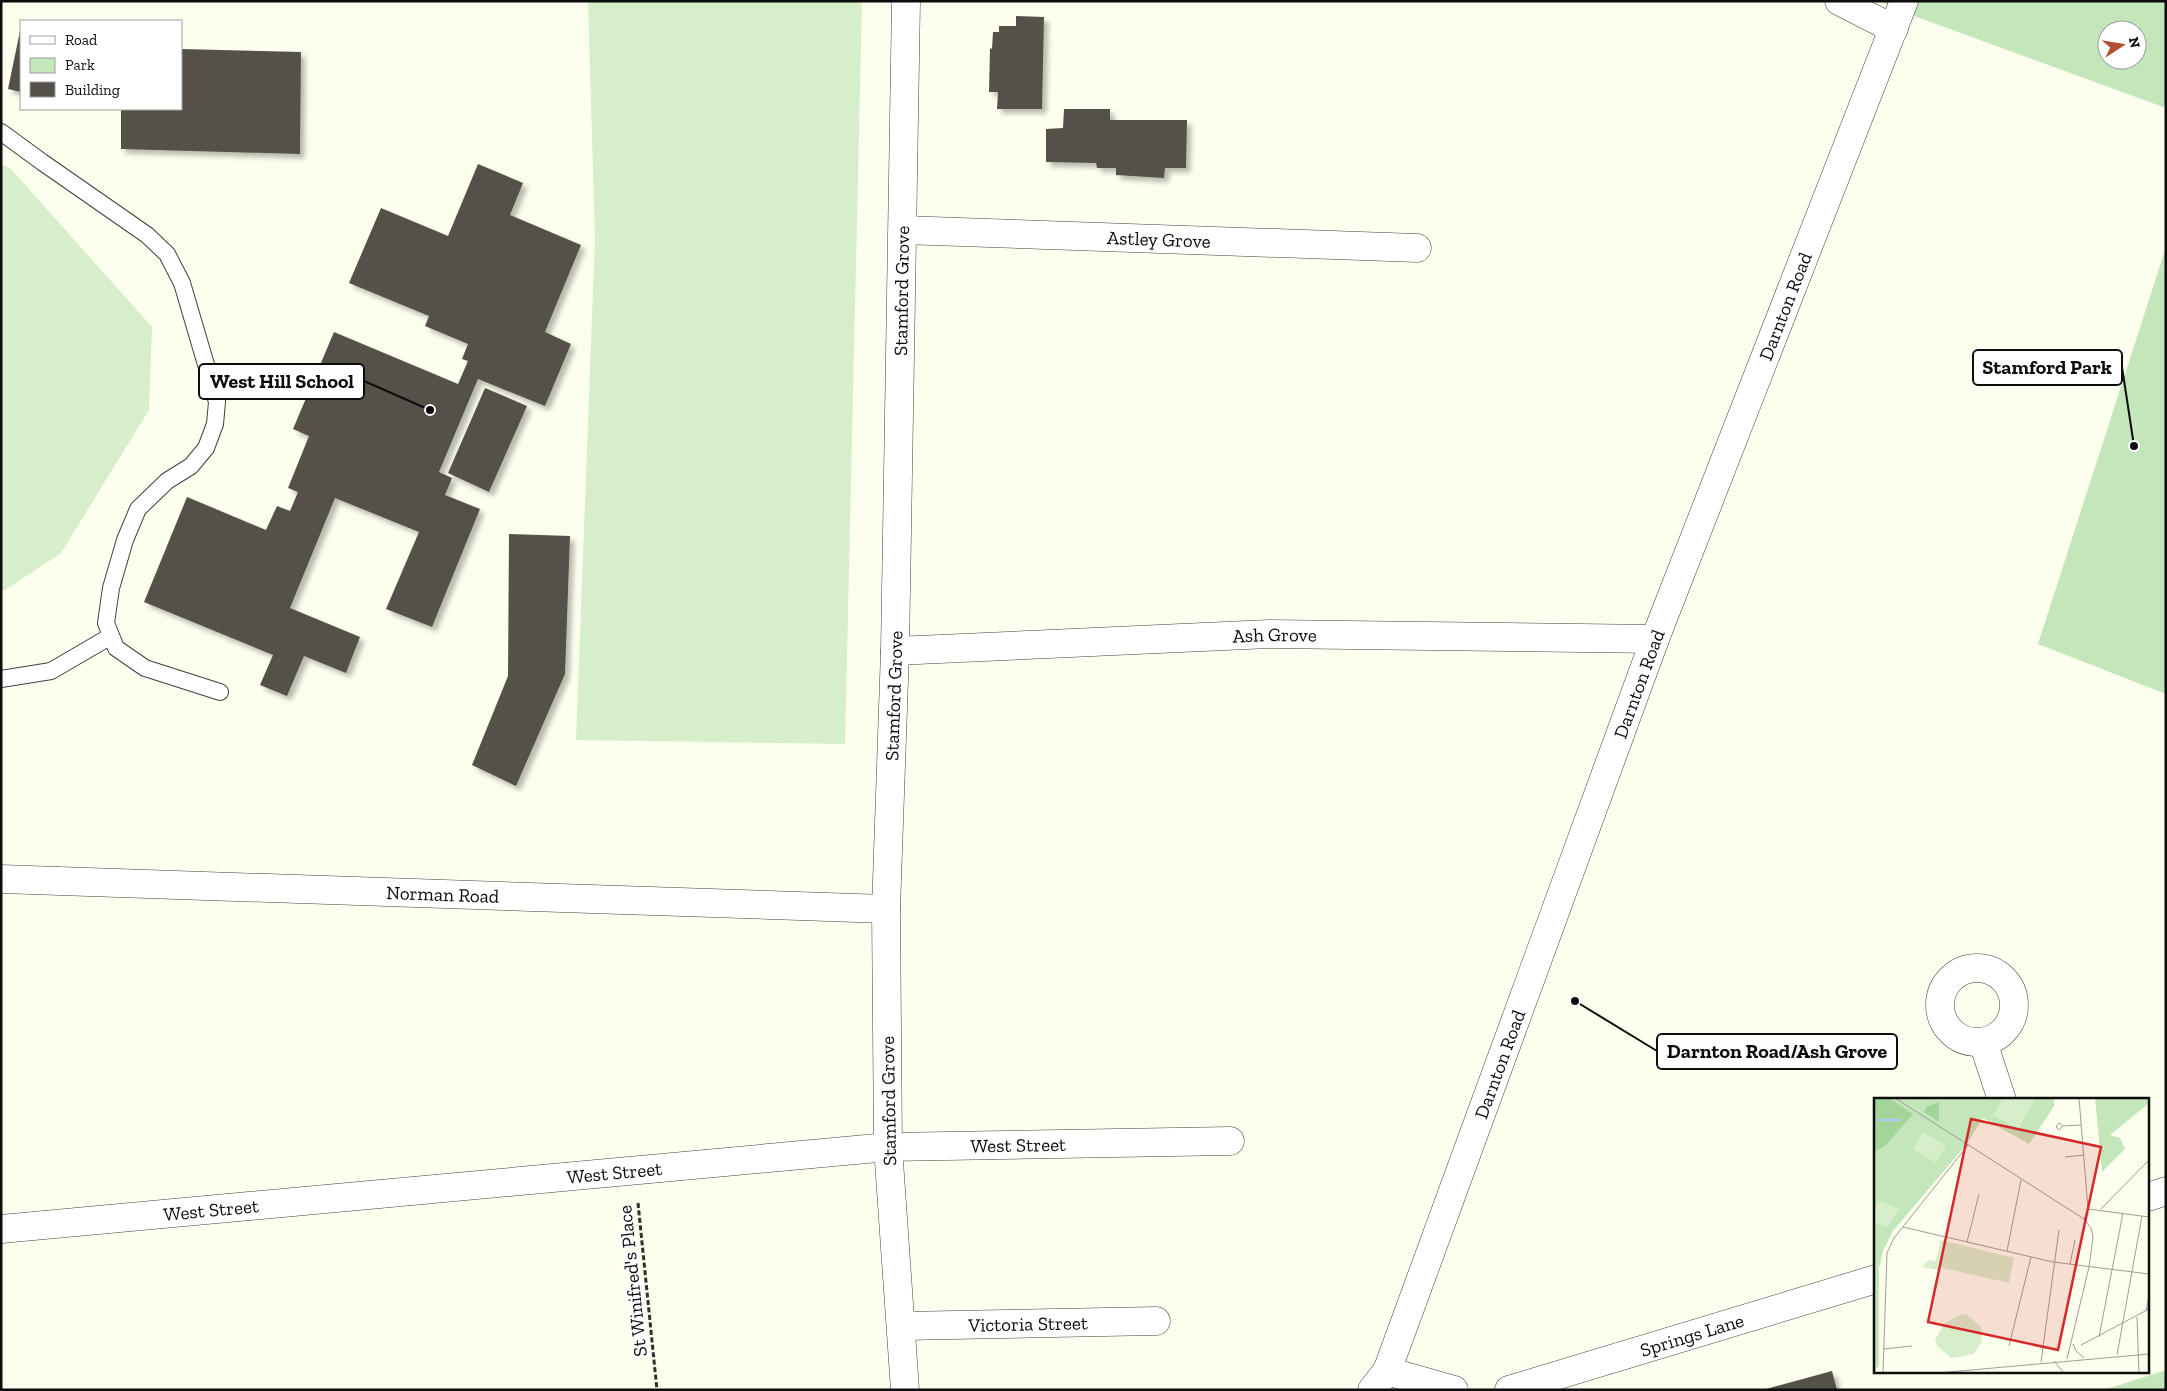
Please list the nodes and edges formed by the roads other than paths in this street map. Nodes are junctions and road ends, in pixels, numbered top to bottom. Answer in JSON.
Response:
{"nodes":[{"id":1,"x":906,"y":1,"type":"edge"},
{"id":2,"x":1840,"y":1,"type":"edge"},
{"id":3,"x":1904,"y":1,"type":"edge"},
{"id":4,"x":1894,"y":29,"type":"junction"},
{"id":5,"x":1,"y":132,"type":"edge"},
{"id":6,"x":903,"y":230,"type":"junction"},
{"id":7,"x":1416,"y":248,"type":"dead end"},
{"id":8,"x":111,"y":636,"type":"junction"},
{"id":9,"x":1654,"y":639,"type":"junction"},
{"id":10,"x":895,"y":651,"type":"junction"},
{"id":11,"x":1,"y":678,"type":"edge"},
{"id":12,"x":220,"y":692,"type":"dead end"},
{"id":13,"x":1,"y":879,"type":"edge"},
{"id":14,"x":886,"y":909,"type":"junction"},
{"id":15,"x":1983,"y":1042,"type":"dead end"},
{"id":16,"x":2001,"y":1098,"type":"edge"},
{"id":17,"x":1230,"y":1141,"type":"dead end"},
{"id":18,"x":888,"y":1147,"type":"junction"},
{"id":19,"x":2166,"y":1191,"type":"edge"},
{"id":20,"x":2150,"y":1196,"type":"edge"},
{"id":21,"x":1,"y":1229,"type":"edge"},
{"id":22,"x":1874,"y":1280,"type":"edge"},
{"id":23,"x":1156,"y":1321,"type":"dead end"},
{"id":24,"x":902,"y":1326,"type":"junction"},
{"id":25,"x":1379,"y":1380,"type":"edge"},
{"id":26,"x":905,"y":1390,"type":"edge"},
{"id":27,"x":1454,"y":1390,"type":"edge"},
{"id":28,"x":1509,"y":1390,"type":"edge"}],
"edges":[{"from":1,"to":6,"type":"street","name":"Stamford Grove"},
{"from":2,"to":4,"type":"street"},
{"from":3,"to":4,"type":"street","name":"Darnton Road"},
{"from":4,"to":9,"type":"street","name":"Darnton Road"},
{"from":5,"to":8,"type":"lane"},
{"from":6,"to":7,"type":"street","name":"Astley Grove"},
{"from":6,"to":10,"type":"street","name":"Stamford Grove"},
{"from":8,"to":11,"type":"lane"},
{"from":8,"to":12,"type":"lane"},
{"from":9,"to":10,"type":"street","name":"Ash Grove"},
{"from":9,"to":25,"type":"street","name":"Darnton Road"},
{"from":10,"to":14,"type":"street","name":"Stamford Grove"},
{"from":13,"to":14,"type":"street","name":"Norman Road"},
{"from":14,"to":18,"type":"street","name":"Stamford Grove"},
{"from":15,"to":16,"type":"street"},
{"from":17,"to":18,"type":"street","name":"West Street"},
{"from":18,"to":21,"type":"street","name":"West Street"},
{"from":18,"to":24,"type":"street","name":"Stamford Grove"},
{"from":19,"to":20,"type":"street"},
{"from":22,"to":28,"type":"street","name":"Springs Lane"},
{"from":23,"to":24,"type":"street","name":"Victoria Street"},
{"from":24,"to":26,"type":"street","name":"Stamford Grove"},
{"from":25,"to":27,"type":"street"}]}
